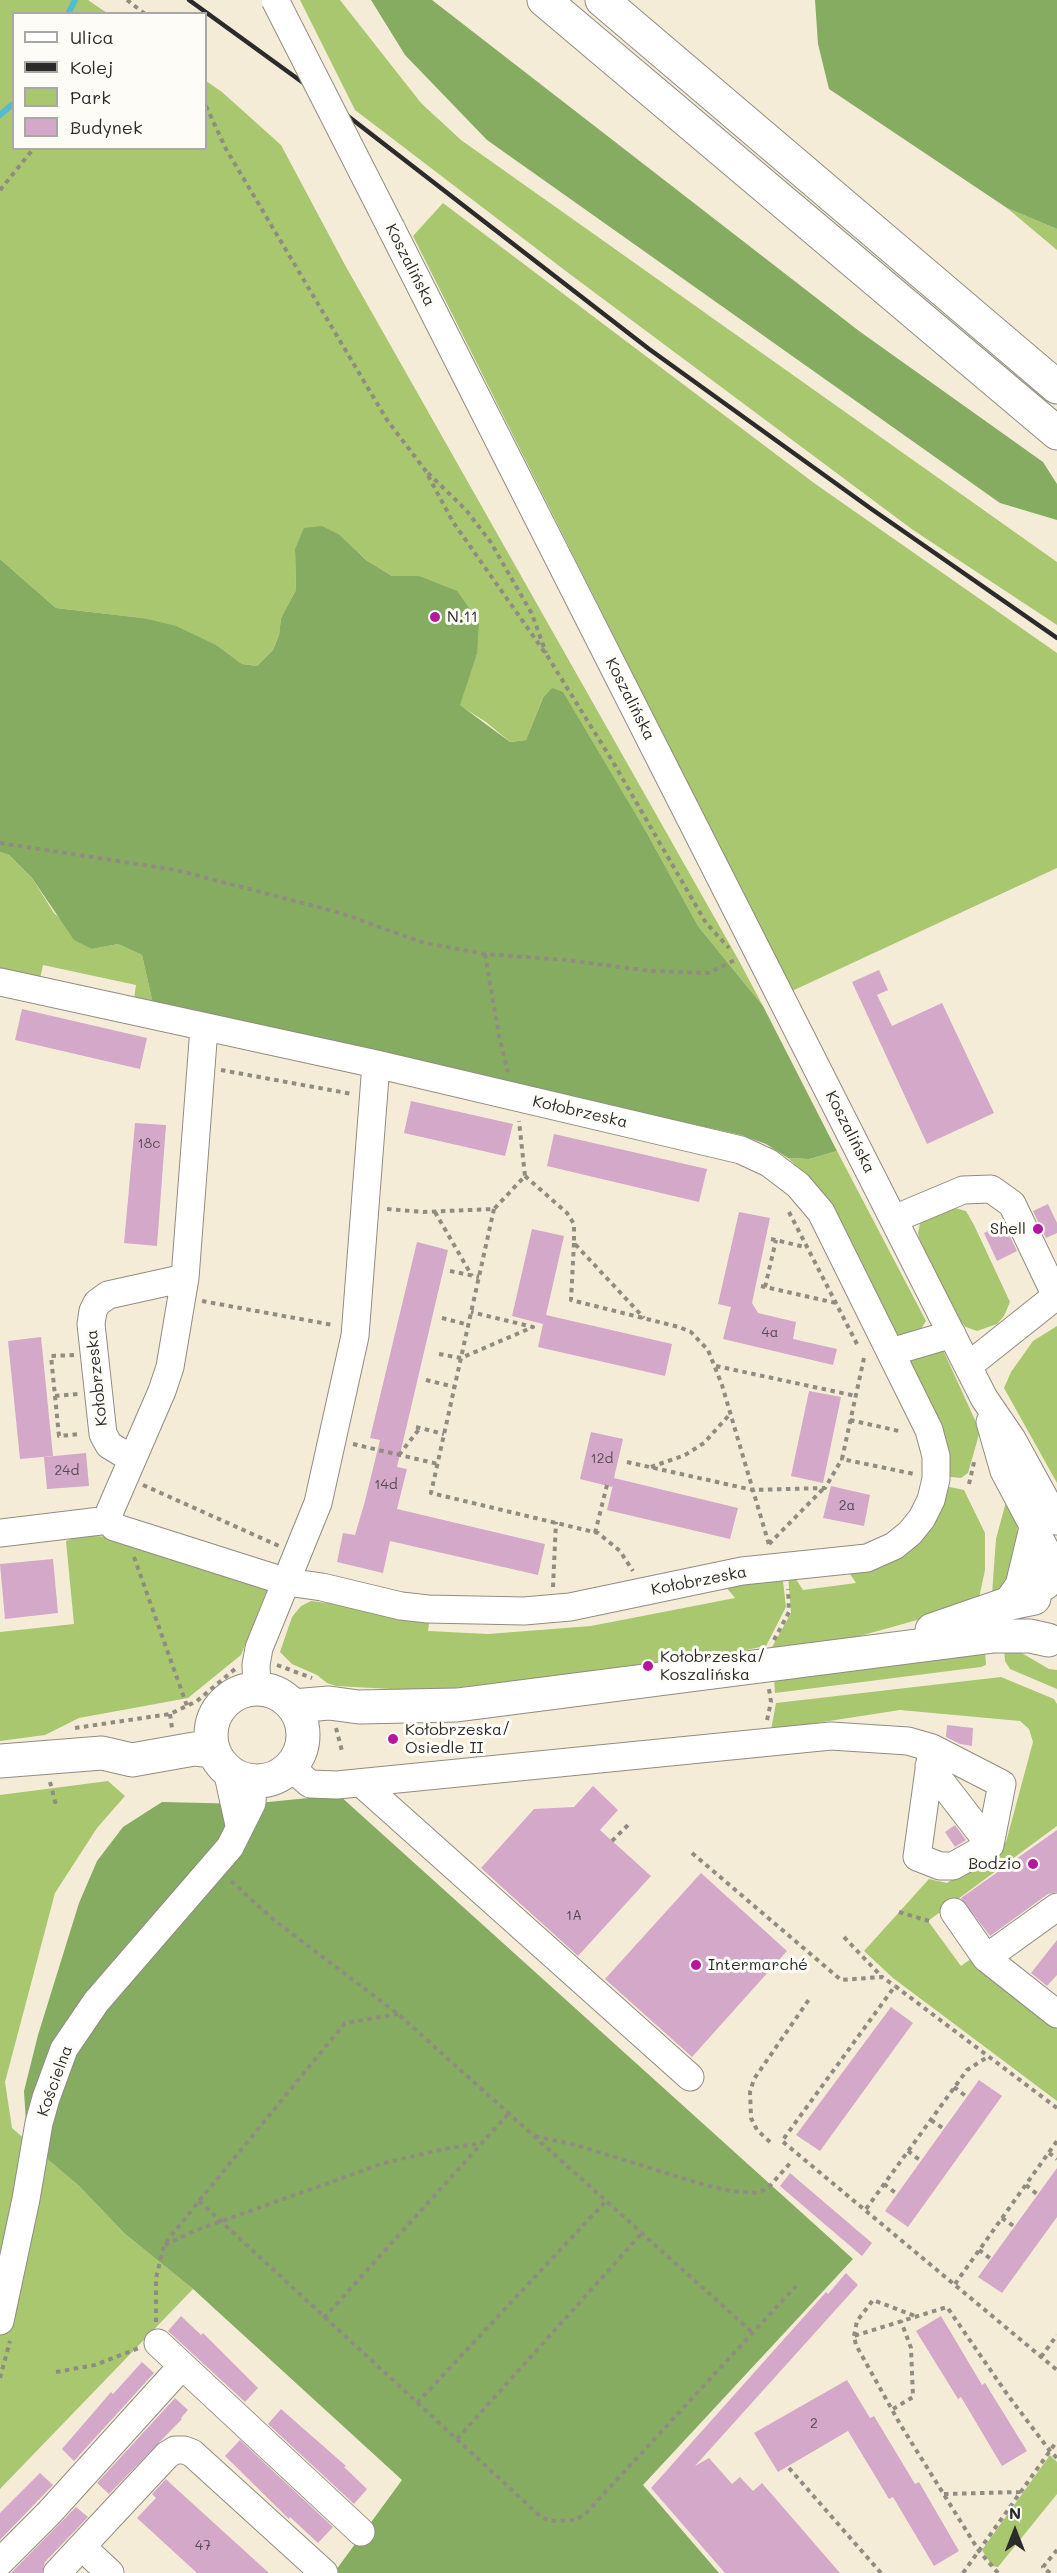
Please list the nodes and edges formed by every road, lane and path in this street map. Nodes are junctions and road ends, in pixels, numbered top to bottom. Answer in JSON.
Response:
{"nodes":[{"id":1,"x":127,"y":0,"type":"edge"},
{"id":2,"x":275,"y":0,"type":"edge"},
{"id":3,"x":544,"y":0,"type":"edge"},
{"id":4,"x":602,"y":0,"type":"edge"},
{"id":5,"x":142,"y":12,"type":"edge"},
{"id":6,"x":207,"y":108,"type":"edge"},
{"id":7,"x":32,"y":150,"type":"edge"},
{"id":8,"x":0,"y":190,"type":"edge"},
{"id":9,"x":1057,"y":387,"type":"edge"},
{"id":10,"x":1057,"y":433,"type":"edge"},
{"id":11,"x":425,"y":470,"type":"junction"},
{"id":12,"x":548,"y":657,"type":"junction"},
{"id":13,"x":0,"y":843,"type":"edge"},
{"id":14,"x":485,"y":954,"type":"junction"},
{"id":15,"x":738,"y":959,"type":"junction"},
{"id":16,"x":742,"y":967,"type":"dead end"},
{"id":17,"x":0,"y":982,"type":"edge"},
{"id":18,"x":204,"y":1028,"type":"junction"},
{"id":19,"x":376,"y":1064,"type":"junction"},
{"id":20,"x":201,"y":1067,"type":"junction"},
{"id":21,"x":509,"y":1078,"type":"dead end"},
{"id":22,"x":353,"y":1094,"type":"dead end"},
{"id":23,"x":518,"y":1110,"type":"dead end"},
{"id":24,"x":525,"y":1176,"type":"junction"},
{"id":25,"x":787,"y":1207,"type":"dead end"},
{"id":26,"x":385,"y":1209,"type":"dead end"},
{"id":27,"x":494,"y":1209,"type":"junction"},
{"id":28,"x":435,"y":1212,"type":"junction"},
{"id":29,"x":894,"y":1220,"type":"junction"},
{"id":30,"x":574,"y":1243,"type":"junction"},
{"id":31,"x":806,"y":1247,"type":"junction"},
{"id":32,"x":450,"y":1271,"type":"dead end"},
{"id":33,"x":472,"y":1276,"type":"junction"},
{"id":34,"x":479,"y":1277,"type":"junction"},
{"id":35,"x":183,"y":1287,"type":"junction"},
{"id":36,"x":1057,"y":1296,"type":"edge"},
{"id":37,"x":836,"y":1303,"type":"junction"},
{"id":38,"x":471,"y":1312,"type":"junction"},
{"id":39,"x":442,"y":1318,"type":"dead end"},
{"id":40,"x":644,"y":1318,"type":"junction"},
{"id":41,"x":469,"y":1325,"type":"junction"},
{"id":42,"x":356,"y":1329,"type":"junction"},
{"id":43,"x":952,"y":1334,"type":"junction"},
{"id":44,"x":856,"y":1344,"type":"dead end"},
{"id":45,"x":891,"y":1352,"type":"junction"},
{"id":46,"x":75,"y":1354,"type":"dead end"},
{"id":47,"x":439,"y":1354,"type":"dead end"},
{"id":48,"x":461,"y":1358,"type":"junction"},
{"id":49,"x":864,"y":1359,"type":"dead end"},
{"id":50,"x":715,"y":1366,"type":"junction"},
{"id":51,"x":968,"y":1366,"type":"junction"},
{"id":52,"x":426,"y":1380,"type":"dead end"},
{"id":53,"x":455,"y":1387,"type":"junction"},
{"id":54,"x":90,"y":1393,"type":"dead end"},
{"id":55,"x":55,"y":1396,"type":"junction"},
{"id":56,"x":856,"y":1396,"type":"junction"},
{"id":57,"x":730,"y":1414,"type":"junction"},
{"id":58,"x":850,"y":1420,"type":"junction"},
{"id":59,"x":900,"y":1431,"type":"dead end"},
{"id":60,"x":82,"y":1434,"type":"dead end"},
{"id":61,"x":444,"y":1434,"type":"junction"},
{"id":62,"x":332,"y":1439,"type":"junction"},
{"id":63,"x":399,"y":1455,"type":"junction"},
{"id":64,"x":842,"y":1459,"type":"junction"},
{"id":65,"x":627,"y":1462,"type":"dead end"},
{"id":66,"x":438,"y":1464,"type":"junction"},
{"id":67,"x":650,"y":1467,"type":"junction"},
{"id":68,"x":128,"y":1468,"type":"junction"},
{"id":69,"x":923,"y":1475,"type":"dead end"},
{"id":70,"x":607,"y":1485,"type":"dead end"},
{"id":71,"x":825,"y":1488,"type":"junction"},
{"id":72,"x":753,"y":1490,"type":"junction"},
{"id":73,"x":109,"y":1520,"type":"junction"},
{"id":74,"x":556,"y":1522,"type":"junction"},
{"id":75,"x":1046,"y":1526,"type":"edge"},
{"id":76,"x":0,"y":1533,"type":"edge"},
{"id":77,"x":595,"y":1533,"type":"junction"},
{"id":78,"x":135,"y":1535,"type":"junction"},
{"id":79,"x":769,"y":1544,"type":"junction"},
{"id":80,"x":771,"y":1551,"type":"dead end"},
{"id":81,"x":298,"y":1555,"type":"junction"},
{"id":82,"x":635,"y":1574,"type":"dead end"},
{"id":83,"x":287,"y":1582,"type":"junction"},
{"id":84,"x":787,"y":1585,"type":"dead end"},
{"id":85,"x":1037,"y":1592,"type":"edge"},
{"id":86,"x":553,"y":1598,"type":"dead end"},
{"id":87,"x":772,"y":1642,"type":"dead end"},
{"id":88,"x":1054,"y":1643,"type":"edge"},
{"id":89,"x":860,"y":1655,"type":"junction"},
{"id":90,"x":257,"y":1677,"type":"junction"},
{"id":91,"x":293,"y":1706,"type":"junction"},
{"id":92,"x":341,"y":1710,"type":"junction"},
{"id":93,"x":200,"y":1712,"type":"junction"},
{"id":94,"x":73,"y":1729,"type":"dead end"},
{"id":95,"x":303,"y":1737,"type":"junction"},
{"id":96,"x":342,"y":1751,"type":"dead end"},
{"id":97,"x":102,"y":1753,"type":"junction"},
{"id":98,"x":0,"y":1761,"type":"edge"},
{"id":99,"x":231,"y":1767,"type":"junction"},
{"id":100,"x":290,"y":1767,"type":"junction"},
{"id":101,"x":929,"y":1769,"type":"junction"},
{"id":102,"x":50,"y":1781,"type":"dead end"},
{"id":103,"x":361,"y":1783,"type":"junction"},
{"id":104,"x":57,"y":1805,"type":"dead end"},
{"id":105,"x":628,"y":1825,"type":"dead end"},
{"id":106,"x":612,"y":1841,"type":"dead end"},
{"id":107,"x":982,"y":1850,"type":"junction"},
{"id":108,"x":692,"y":1853,"type":"dead end"},
{"id":109,"x":226,"y":1876,"type":"dead end"},
{"id":110,"x":1057,"y":1907,"type":"edge"},
{"id":111,"x":899,"y":1912,"type":"dead end"},
{"id":112,"x":954,"y":1912,"type":"dead end"},
{"id":113,"x":928,"y":1921,"type":"dead end"},
{"id":114,"x":844,"y":1937,"type":"dead end"},
{"id":115,"x":986,"y":1958,"type":"junction"},
{"id":116,"x":882,"y":1977,"type":"junction"},
{"id":117,"x":895,"y":1986,"type":"junction"},
{"id":118,"x":810,"y":1998,"type":"dead end"},
{"id":119,"x":398,"y":2014,"type":"junction"},
{"id":120,"x":1057,"y":2014,"type":"edge"},
{"id":121,"x":988,"y":2056,"type":"junction"},
{"id":122,"x":690,"y":2077,"type":"dead end"},
{"id":123,"x":954,"y":2087,"type":"junction"},
{"id":124,"x":967,"y":2097,"type":"dead end"},
{"id":125,"x":1057,"y":2108,"type":"edge"},
{"id":126,"x":509,"y":2113,"type":"junction"},
{"id":127,"x":931,"y":2120,"type":"junction"},
{"id":128,"x":944,"y":2129,"type":"dead end"},
{"id":129,"x":534,"y":2136,"type":"junction"},
{"id":130,"x":770,"y":2142,"type":"dead end"},
{"id":131,"x":1057,"y":2142,"type":"edge"},
{"id":132,"x":482,"y":2143,"type":"junction"},
{"id":133,"x":908,"y":2151,"type":"junction"},
{"id":134,"x":1049,"y":2153,"type":"junction"},
{"id":135,"x":1057,"y":2159,"type":"edge"},
{"id":136,"x":792,"y":2161,"type":"dead end"},
{"id":137,"x":921,"y":2161,"type":"dead end"},
{"id":138,"x":884,"y":2184,"type":"junction"},
{"id":139,"x":1026,"y":2185,"type":"junction"},
{"id":140,"x":897,"y":2194,"type":"dead end"},
{"id":141,"x":1038,"y":2194,"type":"dead end"},
{"id":142,"x":199,"y":2201,"type":"junction"},
{"id":143,"x":606,"y":2201,"type":"junction"},
{"id":144,"x":866,"y":2209,"type":"junction"},
{"id":145,"x":1002,"y":2218,"type":"junction"},
{"id":146,"x":222,"y":2223,"type":"junction"},
{"id":147,"x":1015,"y":2227,"type":"dead end"},
{"id":148,"x":642,"y":2233,"type":"junction"},
{"id":149,"x":164,"y":2245,"type":"junction"},
{"id":150,"x":979,"y":2250,"type":"junction"},
{"id":151,"x":992,"y":2259,"type":"dead end"},
{"id":152,"x":955,"y":2284,"type":"junction"},
{"id":153,"x":796,"y":2286,"type":"dead end"},
{"id":154,"x":916,"y":2316,"type":"junction"},
{"id":155,"x":324,"y":2318,"type":"junction"},
{"id":156,"x":901,"y":2321,"type":"junction"},
{"id":157,"x":6,"y":2326,"type":"edge"},
{"id":158,"x":753,"y":2333,"type":"junction"},
{"id":159,"x":1057,"y":2335,"type":"edge"},
{"id":160,"x":854,"y":2336,"type":"junction"},
{"id":161,"x":158,"y":2343,"type":"junction"},
{"id":162,"x":1041,"y":2357,"type":"junction"},
{"id":163,"x":182,"y":2366,"type":"junction"},
{"id":164,"x":1057,"y":2370,"type":"edge"},
{"id":165,"x":57,"y":2372,"type":"dead end"},
{"id":166,"x":0,"y":2378,"type":"edge"},
{"id":167,"x":417,"y":2403,"type":"junction"},
{"id":168,"x":893,"y":2409,"type":"junction"},
{"id":169,"x":457,"y":2439,"type":"junction"},
{"id":170,"x":1057,"y":2441,"type":"edge"},
{"id":171,"x":1050,"y":2451,"type":"junction"},
{"id":172,"x":1057,"y":2458,"type":"edge"},
{"id":173,"x":789,"y":2468,"type":"dead end"},
{"id":174,"x":1021,"y":2492,"type":"junction"},
{"id":175,"x":944,"y":2494,"type":"junction"},
{"id":176,"x":361,"y":2532,"type":"dead end"},
{"id":177,"x":82,"y":2547,"type":"junction"},
{"id":178,"x":1057,"y":2550,"type":"edge"},
{"id":179,"x":979,"y":2551,"type":"junction"},
{"id":180,"x":0,"y":2562,"type":"edge"},
{"id":181,"x":57,"y":2573,"type":"edge"},
{"id":182,"x":110,"y":2573,"type":"edge"},
{"id":183,"x":324,"y":2573,"type":"edge"},
{"id":184,"x":881,"y":2573,"type":"edge"},
{"id":185,"x":963,"y":2573,"type":"edge"},
{"id":186,"x":998,"y":2573,"type":"edge"},
{"id":187,"x":1050,"y":2573,"type":"edge"}],
"edges":[{"from":1,"to":5,"type":"path"},
{"from":2,"to":29,"type":"street","name":"Koszalińska","bridge":true},
{"from":3,"to":10,"type":"main road"},
{"from":4,"to":9,"type":"main road"},
{"from":6,"to":11,"type":"path"},
{"from":7,"to":8,"type":"path"},
{"from":11,"to":12,"type":"path"},
{"from":11,"to":12,"type":"path"},
{"from":12,"to":15,"type":"path"},
{"from":13,"to":14,"type":"path"},
{"from":14,"to":15,"type":"path"},
{"from":14,"to":21,"type":"path"},
{"from":15,"to":16,"type":"path"},
{"from":17,"to":18,"type":"street","name":"Kołobrzeska"},
{"from":18,"to":19,"type":"street","name":"Kołobrzeska"},
{"from":18,"to":20,"type":"street"},
{"from":19,"to":42,"type":"street"},
{"from":19,"to":45,"type":"street","name":"Kołobrzeska"},
{"from":20,"to":22,"type":"path"},
{"from":20,"to":35,"type":"street"},
{"from":23,"to":24,"type":"path"},
{"from":24,"to":27,"type":"path"},
{"from":24,"to":30,"type":"path"},
{"from":25,"to":31,"type":"path"},
{"from":26,"to":28,"type":"path"},
{"from":27,"to":28,"type":"path"},
{"from":27,"to":34,"type":"path"},
{"from":28,"to":33,"type":"path"},
{"from":29,"to":36,"type":"street"},
{"from":29,"to":43,"type":"street","name":"Koszalińska"},
{"from":30,"to":40,"type":"path"},
{"from":30,"to":40,"type":"path"},
{"from":31,"to":37,"type":"path"},
{"from":31,"to":37,"type":"path"},
{"from":32,"to":33,"type":"path"},
{"from":33,"to":34,"type":"path"},
{"from":34,"to":38,"type":"path"},
{"from":35,"to":42,"type":"path"},
{"from":35,"to":68,"type":"street"},
{"from":35,"to":68,"type":"street","name":"Kołobrzeska"},
{"from":36,"to":51,"type":"street"},
{"from":37,"to":44,"type":"path"},
{"from":38,"to":41,"type":"path"},
{"from":38,"to":48,"type":"path"},
{"from":39,"to":41,"type":"path"},
{"from":40,"to":50,"type":"path"},
{"from":41,"to":48,"type":"path"},
{"from":42,"to":62,"type":"street"},
{"from":43,"to":45,"type":"street"},
{"from":43,"to":51,"type":"street","name":"Koszalińska"},
{"from":45,"to":83,"type":"street","name":"Kołobrzeska"},
{"from":46,"to":55,"type":"path"},
{"from":47,"to":48,"type":"path"},
{"from":48,"to":53,"type":"path"},
{"from":49,"to":56,"type":"path"},
{"from":50,"to":56,"type":"path"},
{"from":50,"to":57,"type":"path"},
{"from":51,"to":75,"type":"street","name":"Koszalińska"},
{"from":52,"to":53,"type":"path"},
{"from":53,"to":61,"type":"path"},
{"from":54,"to":55,"type":"path"},
{"from":55,"to":60,"type":"path"},
{"from":56,"to":58,"type":"path"},
{"from":57,"to":67,"type":"path"},
{"from":57,"to":72,"type":"path"},
{"from":58,"to":59,"type":"path"},
{"from":58,"to":64,"type":"path"},
{"from":61,"to":63,"type":"path"},
{"from":61,"to":66,"type":"path"},
{"from":62,"to":63,"type":"path"},
{"from":62,"to":81,"type":"street"},
{"from":63,"to":66,"type":"path"},
{"from":64,"to":69,"type":"path"},
{"from":64,"to":71,"type":"path"},
{"from":65,"to":67,"type":"path"},
{"from":66,"to":74,"type":"path"},
{"from":67,"to":72,"type":"path"},
{"from":68,"to":73,"type":"street"},
{"from":68,"to":81,"type":"path"},
{"from":70,"to":77,"type":"path"},
{"from":71,"to":72,"type":"path"},
{"from":71,"to":79,"type":"path"},
{"from":72,"to":79,"type":"path"},
{"from":73,"to":76,"type":"street"},
{"from":73,"to":78,"type":"street","name":"Kołobrzeska"},
{"from":74,"to":77,"type":"path"},
{"from":74,"to":86,"type":"path"},
{"from":75,"to":85,"type":"main road"},
{"from":77,"to":82,"type":"path"},
{"from":78,"to":83,"type":"street","name":"Kołobrzeska"},
{"from":78,"to":93,"type":"path"},
{"from":79,"to":80,"type":"path"},
{"from":81,"to":83,"type":"street"},
{"from":83,"to":90,"type":"street"},
{"from":84,"to":87,"type":"path"},
{"from":85,"to":88,"type":"main road"},
{"from":85,"to":89,"type":"main road"},
{"from":88,"to":89,"type":"main road"},
{"from":89,"to":92,"type":"main road"},
{"from":90,"to":91,"type":"main road"},
{"from":90,"to":92,"type":"path"},
{"from":90,"to":93,"type":"main road"},
{"from":90,"to":93,"type":"path"},
{"from":91,"to":92,"type":"main road"},
{"from":91,"to":95,"type":"main road"},
{"from":92,"to":95,"type":"main road"},
{"from":92,"to":96,"type":"path"},
{"from":93,"to":94,"type":"path"},
{"from":93,"to":97,"type":"main road"},
{"from":93,"to":99,"type":"main road"},
{"from":95,"to":100,"type":"main road"},
{"from":97,"to":98,"type":"main road"},
{"from":97,"to":99,"type":"main road"},
{"from":99,"to":100,"type":"main road"},
{"from":99,"to":157,"type":"street","name":"Kościelna"},
{"from":100,"to":103,"type":"street"},
{"from":101,"to":103,"type":"street"},
{"from":101,"to":107,"type":"street"},
{"from":101,"to":107,"type":"street"},
{"from":101,"to":107,"type":"street"},
{"from":102,"to":104,"type":"path"},
{"from":103,"to":122,"type":"street"},
{"from":105,"to":106,"type":"path"},
{"from":108,"to":116,"type":"path"},
{"from":109,"to":119,"type":"path"},
{"from":110,"to":115,"type":"street"},
{"from":111,"to":113,"type":"path"},
{"from":112,"to":115,"type":"street"},
{"from":114,"to":116,"type":"path"},
{"from":115,"to":120,"type":"street"},
{"from":116,"to":117,"type":"path"},
{"from":117,"to":121,"type":"path"},
{"from":117,"to":144,"type":"path"},
{"from":118,"to":130,"type":"path"},
{"from":119,"to":126,"type":"path"},
{"from":119,"to":142,"type":"path"},
{"from":121,"to":123,"type":"path"},
{"from":121,"to":125,"type":"path"},
{"from":123,"to":124,"type":"path"},
{"from":123,"to":127,"type":"path"},
{"from":126,"to":129,"type":"path"},
{"from":126,"to":132,"type":"path"},
{"from":127,"to":128,"type":"path"},
{"from":127,"to":133,"type":"path"},
{"from":129,"to":136,"type":"path"},
{"from":129,"to":143,"type":"path"},
{"from":131,"to":134,"type":"path"},
{"from":132,"to":146,"type":"path"},
{"from":132,"to":155,"type":"path"},
{"from":133,"to":137,"type":"path"},
{"from":133,"to":138,"type":"path"},
{"from":134,"to":135,"type":"path"},
{"from":134,"to":139,"type":"path"},
{"from":138,"to":140,"type":"path"},
{"from":138,"to":144,"type":"path"},
{"from":139,"to":141,"type":"path"},
{"from":139,"to":145,"type":"path"},
{"from":142,"to":146,"type":"path"},
{"from":142,"to":149,"type":"path"},
{"from":143,"to":148,"type":"path"},
{"from":143,"to":167,"type":"path"},
{"from":144,"to":152,"type":"path"},
{"from":145,"to":147,"type":"path"},
{"from":145,"to":150,"type":"path"},
{"from":146,"to":149,"type":"path"},
{"from":146,"to":155,"type":"path"},
{"from":148,"to":158,"type":"path"},
{"from":148,"to":169,"type":"path"},
{"from":149,"to":161,"type":"path"},
{"from":150,"to":151,"type":"path"},
{"from":150,"to":152,"type":"path"},
{"from":152,"to":162,"type":"path"},
{"from":153,"to":158,"type":"path"},
{"from":154,"to":156,"type":"path"},
{"from":154,"to":160,"type":"path"},
{"from":154,"to":171,"type":"path"},
{"from":155,"to":167,"type":"path"},
{"from":156,"to":160,"type":"path"},
{"from":156,"to":168,"type":"path"},
{"from":157,"to":166,"type":"path"},
{"from":158,"to":169,"type":"path"},
{"from":159,"to":162,"type":"path"},
{"from":160,"to":168,"type":"path"},
{"from":161,"to":163,"type":"street"},
{"from":161,"to":165,"type":"path"},
{"from":162,"to":164,"type":"path"},
{"from":163,"to":176,"type":"street"},
{"from":163,"to":180,"type":"street"},
{"from":167,"to":169,"type":"path"},
{"from":168,"to":175,"type":"path"},
{"from":170,"to":171,"type":"path"},
{"from":171,"to":172,"type":"path"},
{"from":171,"to":174,"type":"path"},
{"from":173,"to":184,"type":"path"},
{"from":174,"to":175,"type":"path"},
{"from":174,"to":179,"type":"path"},
{"from":175,"to":179,"type":"path"},
{"from":177,"to":181,"type":"street"},
{"from":177,"to":182,"type":"street"},
{"from":177,"to":183,"type":"street"},
{"from":178,"to":187,"type":"path"},
{"from":179,"to":185,"type":"path"},
{"from":179,"to":186,"type":"path"}]}
